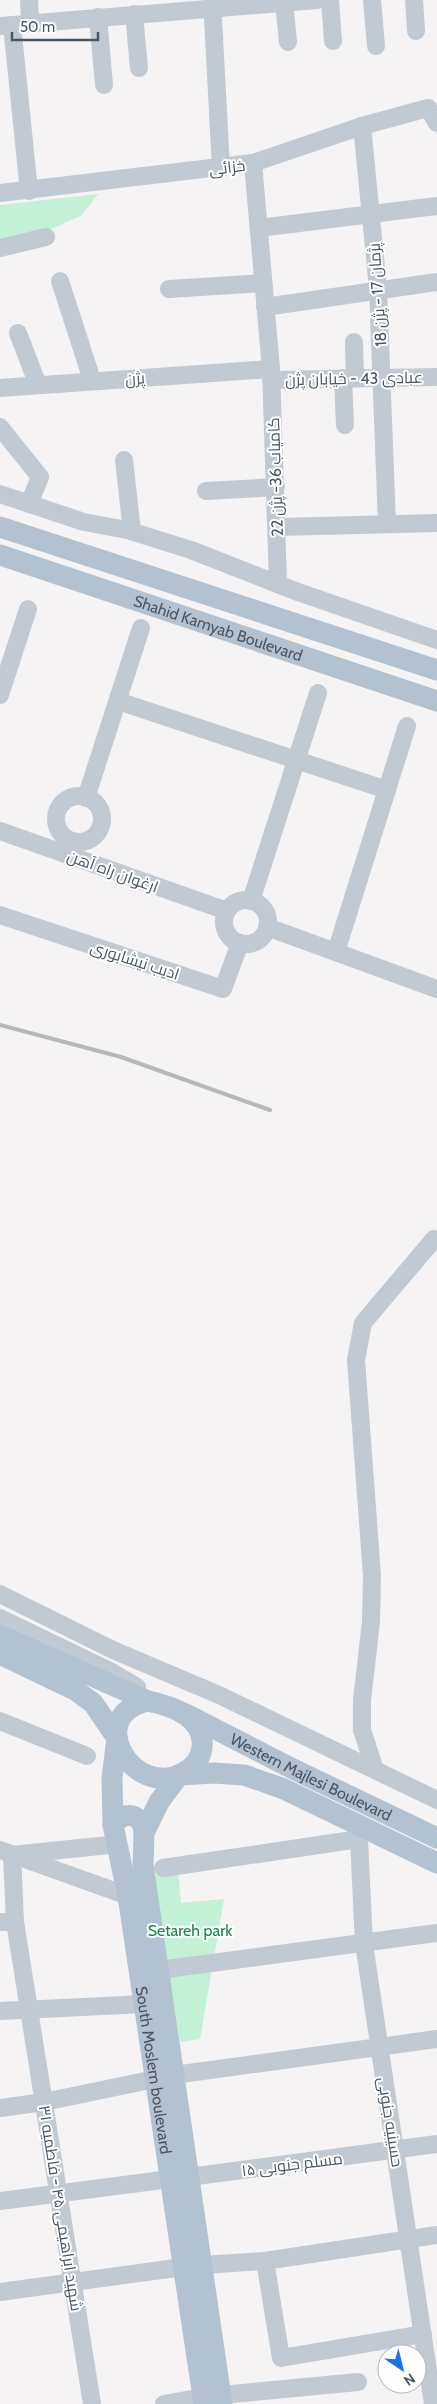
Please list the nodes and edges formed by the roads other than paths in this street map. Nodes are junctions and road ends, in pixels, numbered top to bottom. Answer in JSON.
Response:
{"nodes":[{"id":1,"x":28,"y":0,"type":"edge"},
{"id":2,"x":330,"y":0,"type":"edge"},
{"id":3,"x":372,"y":0,"type":"edge"},
{"id":4,"x":414,"y":0,"type":"edge"},
{"id":5,"x":300,"y":1,"type":"edge"},
{"id":6,"x":212,"y":3,"type":"edge"},
{"id":7,"x":134,"y":14,"type":"junction"},
{"id":8,"x":98,"y":17,"type":"junction"},
{"id":9,"x":30,"y":23,"type":"junction"},
{"id":10,"x":6,"y":25,"type":"edge"},
{"id":11,"x":416,"y":31,"type":"dead end"},
{"id":12,"x":333,"y":40,"type":"dead end"},
{"id":13,"x":288,"y":42,"type":"dead end"},
{"id":14,"x":376,"y":46,"type":"dead end"},
{"id":15,"x":139,"y":68,"type":"dead end"},
{"id":16,"x":104,"y":86,"type":"dead end"},
{"id":17,"x":437,"y":123,"type":"edge"},
{"id":18,"x":362,"y":126,"type":"junction"},
{"id":19,"x":253,"y":163,"type":"junction"},
{"id":20,"x":221,"y":168,"type":"junction"},
{"id":21,"x":29,"y":191,"type":"junction"},
{"id":22,"x":0,"y":194,"type":"edge"},
{"id":23,"x":437,"y":206,"type":"edge"},
{"id":24,"x":370,"y":214,"type":"junction"},
{"id":25,"x":259,"y":228,"type":"junction"},
{"id":26,"x":46,"y":237,"type":"dead end"},
{"id":27,"x":0,"y":248,"type":"edge"},
{"id":28,"x":60,"y":281,"type":"dead end"},
{"id":29,"x":437,"y":282,"type":"edge"},
{"id":30,"x":263,"y":283,"type":"junction"},
{"id":31,"x":378,"y":288,"type":"junction"},
{"id":32,"x":169,"y":289,"type":"dead end"},
{"id":33,"x":265,"y":307,"type":"junction"},
{"id":34,"x":18,"y":333,"type":"dead end"},
{"id":35,"x":354,"y":342,"type":"dead end"},
{"id":36,"x":271,"y":375,"type":"junction"},
{"id":37,"x":437,"y":377,"type":"edge"},
{"id":38,"x":349,"y":378,"type":"junction"},
{"id":39,"x":382,"y":378,"type":"junction"},
{"id":40,"x":92,"y":380,"type":"junction"},
{"id":41,"x":38,"y":385,"type":"junction"},
{"id":42,"x":0,"y":388,"type":"edge"},
{"id":43,"x":345,"y":425,"type":"dead end"},
{"id":44,"x":0,"y":427,"type":"edge"},
{"id":45,"x":124,"y":460,"type":"dead end"},
{"id":46,"x":276,"y":487,"type":"junction"},
{"id":47,"x":206,"y":491,"type":"dead end"},
{"id":48,"x":0,"y":494,"type":"edge"},
{"id":49,"x":29,"y":504,"type":"junction"},
{"id":50,"x":437,"y":523,"type":"edge"},
{"id":51,"x":387,"y":524,"type":"junction"},
{"id":52,"x":0,"y":527,"type":"edge"},
{"id":53,"x":277,"y":527,"type":"junction"},
{"id":54,"x":132,"y":532,"type":"junction"},
{"id":55,"x":0,"y":555,"type":"edge"},
{"id":56,"x":278,"y":584,"type":"junction"},
{"id":57,"x":28,"y":610,"type":"dead end"},
{"id":58,"x":142,"y":628,"type":"dead end"},
{"id":59,"x":437,"y":640,"type":"edge"},
{"id":60,"x":437,"y":670,"type":"edge"},
{"id":61,"x":318,"y":693,"type":"dead end"},
{"id":62,"x":0,"y":695,"type":"edge"},
{"id":63,"x":118,"y":701,"type":"junction"},
{"id":64,"x":437,"y":701,"type":"edge"},
{"id":65,"x":407,"y":726,"type":"dead end"},
{"id":66,"x":296,"y":760,"type":"junction"},
{"id":67,"x":387,"y":790,"type":"junction"},
{"id":68,"x":86,"y":798,"type":"junction"},
{"id":69,"x":0,"y":831,"type":"edge"},
{"id":70,"x":69,"y":847,"type":"junction"},
{"id":71,"x":251,"y":901,"type":"junction"},
{"id":72,"x":227,"y":912,"type":"junction"},
{"id":73,"x":0,"y":915,"type":"edge"},
{"id":74,"x":267,"y":927,"type":"junction"},
{"id":75,"x":240,"y":943,"type":"junction"},
{"id":76,"x":336,"y":952,"type":"junction"},
{"id":77,"x":437,"y":989,"type":"edge"},
{"id":78,"x":437,"y":1241,"type":"edge"},
{"id":79,"x":0,"y":1594,"type":"edge"},
{"id":80,"x":0,"y":1618,"type":"edge"},
{"id":81,"x":0,"y":1635,"type":"edge"},
{"id":82,"x":0,"y":1654,"type":"edge"},
{"id":83,"x":167,"y":1707,"type":"junction"},
{"id":84,"x":0,"y":1721,"type":"edge"},
{"id":85,"x":116,"y":1738,"type":"junction"},
{"id":86,"x":87,"y":1756,"type":"dead end"},
{"id":87,"x":375,"y":1770,"type":"junction"},
{"id":88,"x":179,"y":1775,"type":"junction"},
{"id":89,"x":437,"y":1800,"type":"edge"},
{"id":90,"x":144,"y":1833,"type":"junction"},
{"id":91,"x":111,"y":1835,"type":"junction"},
{"id":92,"x":437,"y":1838,"type":"edge"},
{"id":93,"x":6,"y":1852,"type":"edge"},
{"id":94,"x":437,"y":1863,"type":"edge"},
{"id":95,"x":163,"y":1868,"type":"dead end"},
{"id":96,"x":128,"y":1896,"type":"junction"},
{"id":97,"x":8,"y":1922,"type":"edge"},
{"id":98,"x":437,"y":1933,"type":"edge"},
{"id":99,"x":364,"y":1944,"type":"junction"},
{"id":100,"x":159,"y":1970,"type":"junction"},
{"id":101,"x":144,"y":2004,"type":"junction"},
{"id":102,"x":0,"y":2011,"type":"edge"},
{"id":103,"x":29,"y":2011,"type":"junction"},
{"id":104,"x":437,"y":2039,"type":"edge"},
{"id":105,"x":380,"y":2048,"type":"junction"},
{"id":106,"x":165,"y":2077,"type":"junction"},
{"id":107,"x":44,"y":2102,"type":"junction"},
{"id":108,"x":0,"y":2108,"type":"edge"},
{"id":109,"x":437,"y":2144,"type":"edge"},
{"id":110,"x":396,"y":2150,"type":"junction"},
{"id":111,"x":180,"y":2178,"type":"junction"},
{"id":112,"x":58,"y":2194,"type":"junction"},
{"id":113,"x":0,"y":2202,"type":"edge"},
{"id":114,"x":437,"y":2235,"type":"edge"},
{"id":115,"x":409,"y":2239,"type":"junction"},
{"id":116,"x":265,"y":2261,"type":"junction"},
{"id":117,"x":193,"y":2266,"type":"junction"},
{"id":118,"x":72,"y":2283,"type":"junction"},
{"id":119,"x":0,"y":2292,"type":"edge"},
{"id":120,"x":428,"y":2330,"type":"edge"},
{"id":121,"x":358,"y":2382,"type":"dead end"},
{"id":122,"x":212,"y":2400,"type":"edge"},
{"id":123,"x":92,"y":2404,"type":"edge"},
{"id":124,"x":164,"y":2404,"type":"edge"},
{"id":125,"x":433,"y":2404,"type":"edge"}],
"edges":[{"from":1,"to":9,"type":"street"},
{"from":2,"to":12,"type":"street"},
{"from":3,"to":14,"type":"street"},
{"from":4,"to":11,"type":"street"},
{"from":5,"to":6,"type":"street"},
{"from":5,"to":13,"type":"street"},
{"from":6,"to":7,"type":"street"},
{"from":6,"to":20,"type":"street"},
{"from":7,"to":8,"type":"street"},
{"from":7,"to":15,"type":"street"},
{"from":8,"to":9,"type":"street"},
{"from":8,"to":16,"type":"street"},
{"from":9,"to":10,"type":"street"},
{"from":10,"to":21,"type":"street"},
{"from":17,"to":18,"type":"street","name":"خزائی"},
{"from":18,"to":19,"type":"street","name":"خزائی"},
{"from":18,"to":24,"type":"street","name":"پژمان 17 - پژن 18"},
{"from":19,"to":20,"type":"street","name":"خزائی"},
{"from":19,"to":25,"type":"street","name":"کامیاب 36- پژن 22"},
{"from":20,"to":21,"type":"street","name":"خزائی"},
{"from":21,"to":22,"type":"street","name":"خزائی"},
{"from":23,"to":24,"type":"street"},
{"from":24,"to":25,"type":"street"},
{"from":24,"to":31,"type":"street","name":"پژمان 17 - پژن 18"},
{"from":25,"to":30,"type":"street","name":"کامیاب 36- پژن 22"},
{"from":26,"to":27,"type":"street"},
{"from":28,"to":40,"type":"street"},
{"from":29,"to":31,"type":"street"},
{"from":30,"to":32,"type":"street"},
{"from":30,"to":33,"type":"street","name":"کامیاب 36- پژن 22"},
{"from":31,"to":33,"type":"street"},
{"from":31,"to":39,"type":"street","name":"پژمان 17 - پژن 18"},
{"from":33,"to":36,"type":"street","name":"کامیاب 36- پژن 22"},
{"from":34,"to":41,"type":"street"},
{"from":35,"to":38,"type":"street"},
{"from":36,"to":38,"type":"street","name":"عبادی 43 - خیابان پژن"},
{"from":36,"to":40,"type":"street","name":"پژن"},
{"from":36,"to":46,"type":"street","name":"کامیاب 36- پژن 22"},
{"from":37,"to":39,"type":"street","name":"عبادی 43 - خیابان پژن"},
{"from":38,"to":39,"type":"street","name":"عبادی 43 - خیابان پژن"},
{"from":38,"to":43,"type":"street"},
{"from":39,"to":51,"type":"street","name":"پژمان 17 - پژن 18"},
{"from":40,"to":41,"type":"street","name":"پژن"},
{"from":41,"to":42,"type":"street","name":"پژن"},
{"from":44,"to":49,"type":"street"},
{"from":45,"to":54,"type":"street"},
{"from":46,"to":47,"type":"street"},
{"from":46,"to":53,"type":"street","name":"کامیاب 36- پژن 22"},
{"from":48,"to":49,"type":"street"},
{"from":49,"to":54,"type":"street"},
{"from":50,"to":51,"type":"street"},
{"from":51,"to":53,"type":"street"},
{"from":52,"to":60,"type":"main road","name":"Shahid Kamyab Boulevard"},
{"from":53,"to":56,"type":"street","name":"کامیاب 36- پژن 22"},
{"from":54,"to":56,"type":"street"},
{"from":55,"to":64,"type":"main road","name":"Shahid Kamyab Boulevard"},
{"from":56,"to":59,"type":"street"},
{"from":57,"to":62,"type":"street"},
{"from":58,"to":63,"type":"street"},
{"from":61,"to":66,"type":"street"},
{"from":63,"to":66,"type":"street"},
{"from":63,"to":68,"type":"street"},
{"from":65,"to":67,"type":"street"},
{"from":66,"to":67,"type":"street"},
{"from":66,"to":71,"type":"street"},
{"from":67,"to":76,"type":"street"},
{"from":68,"to":70,"type":"street"},
{"from":68,"to":70,"type":"street"},
{"from":69,"to":70,"type":"street","name":"ارغوان راه آهن"},
{"from":70,"to":72,"type":"street","name":"ارغوان راه آهن"},
{"from":71,"to":72,"type":"street"},
{"from":71,"to":74,"type":"street"},
{"from":72,"to":75,"type":"street"},
{"from":73,"to":75,"type":"street","name":"ادیب نیشابوری"},
{"from":74,"to":75,"type":"street"},
{"from":74,"to":76,"type":"street"},
{"from":76,"to":77,"type":"street"},
{"from":78,"to":87,"type":"street"},
{"from":79,"to":87,"type":"street"},
{"from":80,"to":83,"type":"street"},
{"from":81,"to":83,"type":"main road","name":"Western Majlesi Boulevard"},
{"from":82,"to":85,"type":"main road"},
{"from":83,"to":85,"type":"main road"},
{"from":83,"to":88,"type":"main road"},
{"from":83,"to":92,"type":"main road","name":"Western Majlesi Boulevard"},
{"from":84,"to":86,"type":"street"},
{"from":85,"to":88,"type":"main road"},
{"from":85,"to":91,"type":"main road","name":"South Moslem boulevard"},
{"from":87,"to":89,"type":"street"},
{"from":88,"to":90,"type":"main road","name":"South Moslem boulevard"},
{"from":88,"to":94,"type":"main road","name":"Western Majlesi Boulevard"},
{"from":90,"to":91,"type":"main road"},
{"from":90,"to":100,"type":"main road","name":"South Moslem boulevard"},
{"from":91,"to":93,"type":"street"},
{"from":91,"to":96,"type":"main road","name":"South Moslem boulevard"},
{"from":93,"to":96,"type":"street"},
{"from":93,"to":97,"type":"street","name":"شهید ابراهیمی ۴۵ - فاطمیه ۳۱"},
{"from":95,"to":99,"type":"street","name":"حسینیه جنوبی"},
{"from":96,"to":101,"type":"main road","name":"South Moslem boulevard"},
{"from":97,"to":103,"type":"street","name":"شهید ابراهیمی ۴۵ - فاطمیه ۳۱"},
{"from":98,"to":99,"type":"street"},
{"from":99,"to":100,"type":"street"},
{"from":99,"to":105,"type":"street","name":"حسینیه جنوبی"},
{"from":100,"to":106,"type":"main road","name":"South Moslem boulevard"},
{"from":101,"to":103,"type":"street"},
{"from":101,"to":106,"type":"main road","name":"South Moslem boulevard"},
{"from":102,"to":103,"type":"street"},
{"from":103,"to":107,"type":"street","name":"شهید ابراهیمی ۴۵ - فاطمیه ۳۱"},
{"from":104,"to":105,"type":"street"},
{"from":105,"to":106,"type":"street"},
{"from":105,"to":110,"type":"street","name":"حسینیه جنوبی"},
{"from":106,"to":107,"type":"street"},
{"from":106,"to":111,"type":"main road","name":"South Moslem boulevard"},
{"from":107,"to":108,"type":"street"},
{"from":107,"to":112,"type":"street","name":"شهید ابراهیمی ۴۵ - فاطمیه ۳۱"},
{"from":109,"to":110,"type":"street","name":"مسلم جنوبی ۱۵"},
{"from":110,"to":111,"type":"street","name":"مسلم جنوبی ۱۵"},
{"from":110,"to":115,"type":"street","name":"حسینیه جنوبی"},
{"from":111,"to":112,"type":"street","name":"مسلم جنوبی ۱۵"},
{"from":111,"to":117,"type":"main road","name":"South Moslem boulevard"},
{"from":112,"to":113,"type":"street","name":"مسلم جنوبی ۱۵"},
{"from":112,"to":118,"type":"street","name":"شهید ابراهیمی ۴۵ - فاطمیه ۳۱"},
{"from":114,"to":115,"type":"street"},
{"from":115,"to":116,"type":"street"},
{"from":115,"to":120,"type":"street","name":"حسینیه جنوبی"},
{"from":116,"to":117,"type":"street"},
{"from":116,"to":120,"type":"street"},
{"from":117,"to":118,"type":"street"},
{"from":117,"to":122,"type":"main road","name":"South Moslem boulevard"},
{"from":118,"to":119,"type":"street"},
{"from":118,"to":123,"type":"street","name":"شهید ابراهیمی ۴۵ - فاطمیه ۳۱"},
{"from":120,"to":125,"type":"street","name":"حسینیه جنوبی"},
{"from":121,"to":122,"type":"street"},
{"from":122,"to":124,"type":"street"}]}
